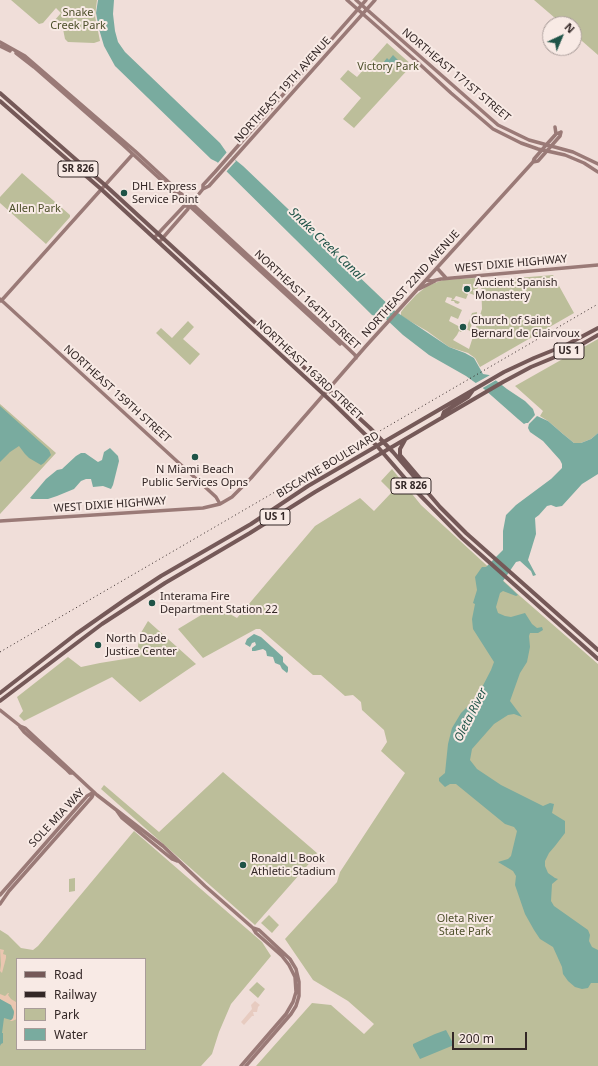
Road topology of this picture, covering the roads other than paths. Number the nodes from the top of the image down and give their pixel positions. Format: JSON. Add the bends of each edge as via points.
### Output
{"nodes":[{"id":1,"x":347,"y":0,"type":"edge"},
{"id":2,"x":356,"y":0,"type":"edge"},
{"id":3,"x":366,"y":0,"type":"edge"},
{"id":4,"x":376,"y":0,"type":"edge"},
{"id":5,"x":362,"y":5,"type":"junction"},
{"id":6,"x":358,"y":9,"type":"junction"},
{"id":7,"x":367,"y":10,"type":"junction"},
{"id":8,"x":363,"y":14,"type":"junction"},
{"id":9,"x":350,"y":18,"type":"junction"},
{"id":10,"x":355,"y":22,"type":"junction"},
{"id":11,"x":0,"y":42,"type":"edge"},
{"id":12,"x":0,"y":46,"type":"edge"},
{"id":13,"x":321,"y":50,"type":"junction"},
{"id":14,"x":326,"y":55,"type":"junction"},
{"id":15,"x":0,"y":93,"type":"edge"},
{"id":16,"x":0,"y":101,"type":"edge"},
{"id":17,"x":555,"y":127,"type":"dead end"},
{"id":18,"x":37,"y":133,"type":"junction"},
{"id":19,"x":556,"y":134,"type":"junction"},
{"id":20,"x":48,"y":135,"type":"junction"},
{"id":21,"x":44,"y":140,"type":"junction"},
{"id":22,"x":56,"y":141,"type":"junction"},
{"id":23,"x":546,"y":144,"type":"junction"},
{"id":24,"x":552,"y":146,"type":"junction"},
{"id":25,"x":542,"y":150,"type":"junction"},
{"id":26,"x":546,"y":151,"type":"junction"},
{"id":27,"x":133,"y":154,"type":"junction"},
{"id":28,"x":62,"y":155,"type":"junction"},
{"id":29,"x":76,"y":160,"type":"junction"},
{"id":30,"x":533,"y":162,"type":"junction"},
{"id":31,"x":598,"y":164,"type":"edge"},
{"id":32,"x":598,"y":172,"type":"edge"},
{"id":33,"x":105,"y":185,"type":"junction"},
{"id":34,"x":101,"y":189,"type":"junction"},
{"id":35,"x":203,"y":189,"type":"junction"},
{"id":36,"x":190,"y":204,"type":"junction"},
{"id":37,"x":158,"y":234,"type":"junction"},
{"id":38,"x":154,"y":238,"type":"junction"},
{"id":39,"x":163,"y":238,"type":"junction"},
{"id":40,"x":159,"y":242,"type":"junction"},
{"id":41,"x":173,"y":256,"type":"junction"},
{"id":42,"x":184,"y":258,"type":"junction"},
{"id":43,"x":598,"y":265,"type":"edge"},
{"id":44,"x":437,"y":268,"type":"junction"},
{"id":45,"x":446,"y":278,"type":"junction"},
{"id":46,"x":442,"y":279,"type":"junction"},
{"id":47,"x":426,"y":280,"type":"junction"},
{"id":48,"x":206,"y":286,"type":"junction"},
{"id":49,"x":216,"y":288,"type":"junction"},
{"id":50,"x":412,"y":295,"type":"junction"},
{"id":51,"x":0,"y":301,"type":"edge"},
{"id":52,"x":598,"y":328,"type":"edge"},
{"id":53,"x":598,"y":336,"type":"edge"},
{"id":54,"x":261,"y":337,"type":"junction"},
{"id":55,"x":272,"y":339,"type":"junction"},
{"id":56,"x":269,"y":344,"type":"junction"},
{"id":57,"x":279,"y":346,"type":"junction"},
{"id":58,"x":356,"y":358,"type":"junction"},
{"id":59,"x":477,"y":387,"type":"junction"},
{"id":60,"x":328,"y":390,"type":"junction"},
{"id":61,"x":324,"y":395,"type":"junction"},
{"id":62,"x":442,"y":418,"type":"junction"},
{"id":63,"x":406,"y":439,"type":"junction"},
{"id":64,"x":383,"y":442,"type":"junction"},
{"id":65,"x":376,"y":446,"type":"junction"},
{"id":66,"x":389,"y":448,"type":"junction"},
{"id":67,"x":383,"y":452,"type":"junction"},
{"id":68,"x":308,"y":486,"type":"junction"},
{"id":69,"x":433,"y":499,"type":"junction"},
{"id":70,"x":301,"y":500,"type":"junction"},
{"id":71,"x":220,"y":504,"type":"junction"},
{"id":72,"x":0,"y":521,"type":"edge"},
{"id":73,"x":466,"y":533,"type":"junction"},
{"id":74,"x":462,"y":538,"type":"junction"},
{"id":75,"x":175,"y":568,"type":"junction"},
{"id":76,"x":179,"y":575,"type":"junction"},
{"id":77,"x":75,"y":635,"type":"junction"},
{"id":78,"x":69,"y":650,"type":"junction"},
{"id":79,"x":598,"y":650,"type":"edge"},
{"id":80,"x":598,"y":659,"type":"edge"},
{"id":81,"x":0,"y":693,"type":"edge"},
{"id":82,"x":0,"y":701,"type":"edge"},
{"id":83,"x":0,"y":710,"type":"edge"},
{"id":84,"x":94,"y":792,"type":"junction"},
{"id":85,"x":0,"y":895,"type":"edge"},
{"id":86,"x":0,"y":904,"type":"edge"},
{"id":87,"x":253,"y":928,"type":"junction"},
{"id":88,"x":266,"y":942,"type":"junction"},
{"id":89,"x":274,"y":944,"type":"junction"},
{"id":90,"x":241,"y":1066,"type":"edge"},
{"id":91,"x":246,"y":1066,"type":"edge"}],
"edges":[{"from":1,"to":6,"type":"street","name":"NORTHEAST 171ST STREET"},
{"from":2,"to":5,"type":"street","name":"NORTHEAST 171ST STREET"},
{"from":3,"to":5,"type":"street","name":"NORTHEAST 19TH AVENUE"},
{"from":4,"to":7,"type":"street","name":"NORTHEAST 19TH AVENUE"},
{"from":5,"to":6,"type":"street","name":"NORTHEAST 19TH AVENUE"},
{"from":5,"to":7,"type":"street","name":"NORTHEAST 171ST STREET"},
{"from":6,"to":8,"type":"street","name":"NORTHEAST 171ST STREET"},
{"from":6,"to":9,"type":"street","name":"NORTHEAST 19TH AVENUE"},
{"from":7,"to":8,"type":"street","name":"NORTHEAST 19TH AVENUE"},
{"from":7,"to":23,"type":"street","name":"NORTHEAST 171ST STREET","via":[[498,126],[529,140]]},
{"from":8,"to":10,"type":"street","name":"NORTHEAST 19TH AVENUE"},
{"from":8,"to":25,"type":"street","name":"NORTHEAST 171ST STREET","via":[[488,125],[515,141]]},
{"from":9,"to":10,"type":"street"},
{"from":9,"to":13,"type":"street","name":"NORTHEAST 19TH AVENUE"},
{"from":10,"to":14,"type":"street","name":"NORTHEAST 19TH AVENUE"},
{"from":11,"to":36,"type":"street","name":"NORTHEAST 164TH STREET","via":[[21,53],[36,65],[135,151]]},
{"from":12,"to":27,"type":"street","name":"NORTHEAST 164TH STREET","via":[[25,59]]},
{"from":13,"to":14,"type":"street"},
{"from":13,"to":35,"type":"street","name":"NORTHEAST 19TH AVENUE","via":[[230,154]]},
{"from":14,"to":35,"type":"street","name":"NORTHEAST 19TH AVENUE","via":[[224,170]]},
{"from":15,"to":20,"type":"main road","name":"NORTHEAST 163RD STREET","number":"SR 826"},
{"from":16,"to":18,"type":"main road","name":"NORTHEAST 163RD STREET","number":"SR 826"},
{"from":17,"to":19,"type":"street"},
{"from":18,"to":20,"type":"main road"},
{"from":18,"to":21,"type":"main road","name":"NORTHEAST 163RD STREET","number":"SR 826"},
{"from":19,"to":23,"type":"street","name":"NORTHEAST 22ND AVENUE"},
{"from":19,"to":24,"type":"street","name":"NORTHEAST 22ND AVENUE","via":[[561,132]]},
{"from":20,"to":22,"type":"main road","name":"NORTHEAST 163RD STREET","number":"SR 826"},
{"from":21,"to":22,"type":"main road"},
{"from":21,"to":28,"type":"main road","name":"NORTHEAST 163RD STREET","number":"SR 826"},
{"from":22,"to":29,"type":"main road","name":"NORTHEAST 163RD STREET","number":"SR 826"},
{"from":23,"to":24,"type":"street","name":"NORTHEAST 171ST STREET"},
{"from":23,"to":25,"type":"street","name":"NORTHEAST 22ND AVENUE"},
{"from":24,"to":26,"type":"street","name":"NORTHEAST 22ND AVENUE"},
{"from":24,"to":31,"type":"street","name":"NORTHEAST 171ST STREET","via":[[573,152]]},
{"from":25,"to":26,"type":"street","name":"NORTHEAST 171ST STREET"},
{"from":25,"to":30,"type":"street","name":"NORTHEAST 22ND AVENUE"},
{"from":26,"to":30,"type":"street","name":"NORTHEAST 22ND AVENUE","via":[[538,161]]},
{"from":26,"to":32,"type":"street","name":"NORTHEAST 171ST STREET","via":[[559,153]]},
{"from":27,"to":33,"type":"street"},
{"from":27,"to":36,"type":"street","name":"NORTHEAST 164TH STREET"},
{"from":28,"to":29,"type":"main road"},
{"from":28,"to":34,"type":"main road","name":"NORTHEAST 163RD STREET","number":"SR 826"},
{"from":29,"to":33,"type":"main road","name":"NORTHEAST 163RD STREET","number":"SR 826"},
{"from":30,"to":44,"type":"street","name":"NORTHEAST 22ND AVENUE"},
{"from":33,"to":34,"type":"street"},
{"from":33,"to":37,"type":"main road","name":"NORTHEAST 163RD STREET","number":"SR 826"},
{"from":34,"to":38,"type":"main road","name":"NORTHEAST 163RD STREET","number":"SR 826"},
{"from":34,"to":51,"type":"street"},
{"from":35,"to":36,"type":"street","name":"NORTHEAST 19TH AVENUE"},
{"from":36,"to":37,"type":"street","name":"NORTHEAST 19TH AVENUE","via":[[184,206]]},
{"from":36,"to":39,"type":"street","name":"NORTHEAST 19TH AVENUE"},
{"from":36,"to":58,"type":"street","name":"NORTHEAST 164TH STREET"},
{"from":37,"to":38,"type":"street","name":"NORTHEAST 19TH AVENUE"},
{"from":37,"to":39,"type":"main road","name":"NORTHEAST 163RD STREET","number":"SR 826"},
{"from":38,"to":40,"type":"main road","name":"NORTHEAST 163RD STREET","number":"SR 826"},
{"from":39,"to":40,"type":"street","name":"NORTHEAST 19TH AVENUE"},
{"from":39,"to":42,"type":"main road","name":"NORTHEAST 163RD STREET","number":"SR 826"},
{"from":40,"to":41,"type":"main road","name":"NORTHEAST 163RD STREET","number":"SR 826"},
{"from":41,"to":42,"type":"main road"},
{"from":41,"to":48,"type":"main road","name":"NORTHEAST 163RD STREET","number":"SR 826"},
{"from":42,"to":49,"type":"main road","name":"NORTHEAST 163RD STREET","number":"SR 826"},
{"from":43,"to":45,"type":"street","name":"WEST DIXIE HIGHWAY"},
{"from":44,"to":45,"type":"street"},
{"from":44,"to":47,"type":"street","name":"NORTHEAST 22ND AVENUE"},
{"from":45,"to":46,"type":"street","name":"WEST DIXIE HIGHWAY"},
{"from":46,"to":47,"type":"street","name":"WEST DIXIE HIGHWAY"},
{"from":46,"to":50,"type":"street"},
{"from":47,"to":50,"type":"street","name":"NORTHEAST 22ND AVENUE"},
{"from":48,"to":49,"type":"main road"},
{"from":48,"to":54,"type":"main road","name":"NORTHEAST 163RD STREET","number":"SR 826"},
{"from":49,"to":55,"type":"main road","name":"NORTHEAST 163RD STREET","number":"SR 826"},
{"from":50,"to":58,"type":"street","name":"NORTHEAST 22ND AVENUE"},
{"from":51,"to":71,"type":"street","name":"NORTHEAST 159TH STREET","via":[[216,497]]},
{"from":52,"to":59,"type":"main road","name":"BISCAYNE BOULEVARD","number":"US 1","via":[[566,345],[519,364]]},
{"from":53,"to":62,"type":"main road","name":"BISCAYNE BOULEVARD","number":"US 1","via":[[530,367]]},
{"from":54,"to":55,"type":"main road"},
{"from":54,"to":56,"type":"main road","name":"NORTHEAST 163RD STREET","number":"SR 826"},
{"from":55,"to":57,"type":"main road","name":"NORTHEAST 163RD STREET","number":"SR 826"},
{"from":56,"to":57,"type":"main road"},
{"from":56,"to":61,"type":"main road","name":"NORTHEAST 163RD STREET","number":"SR 826"},
{"from":57,"to":60,"type":"main road","name":"NORTHEAST 163RD STREET","number":"SR 826"},
{"from":58,"to":60,"type":"street","name":"NORTHEAST 22ND AVENUE"},
{"from":59,"to":62,"type":"main road","via":[[468,397],[444,412]]},
{"from":59,"to":64,"type":"main road","name":"BISCAYNE BOULEVARD","number":"US 1"},
{"from":60,"to":61,"type":"street","name":"NORTHEAST 22ND AVENUE"},
{"from":60,"to":64,"type":"main road","name":"NORTHEAST 163RD STREET","number":"SR 826"},
{"from":61,"to":65,"type":"main road","name":"NORTHEAST 163RD STREET","number":"SR 826"},
{"from":61,"to":71,"type":"street","name":"NORTHEAST 22ND AVENUE","via":[[239,491]]},
{"from":62,"to":63,"type":"main road","name":"BISCAYNE BOULEVARD","number":"US 1"},
{"from":63,"to":66,"type":"main road","name":"BISCAYNE BOULEVARD","number":"US 1"},
{"from":63,"to":69,"type":"main road","via":[[400,448],[400,454],[432,494]]},
{"from":64,"to":65,"type":"main road","name":"BISCAYNE BOULEVARD","number":"US 1"},
{"from":64,"to":66,"type":"main road","name":"NORTHEAST 163RD STREET","number":"SR 826"},
{"from":65,"to":67,"type":"main road","name":"NORTHEAST 163RD STREET","number":"SR 826"},
{"from":65,"to":68,"type":"main road","name":"BISCAYNE BOULEVARD","number":"US 1"},
{"from":66,"to":67,"type":"main road","name":"BISCAYNE BOULEVARD","number":"US 1"},
{"from":66,"to":69,"type":"main road","name":"NORTHEAST 163RD STREET","number":"SR 826"},
{"from":67,"to":70,"type":"main road","name":"BISCAYNE BOULEVARD","number":"US 1"},
{"from":67,"to":74,"type":"main road","name":"NORTHEAST 163RD STREET","number":"SR 826","via":[[416,491]]},
{"from":68,"to":70,"type":"main road"},
{"from":68,"to":75,"type":"main road","name":"BISCAYNE BOULEVARD","number":"US 1","via":[[251,524]]},
{"from":69,"to":73,"type":"main road","name":"NORTHEAST 163RD STREET","number":"SR 826"},
{"from":70,"to":76,"type":"main road","name":"BISCAYNE BOULEVARD","number":"US 1"},
{"from":71,"to":72,"type":"street","name":"WEST DIXIE HIGHWAY","via":[[203,508]]},
{"from":73,"to":74,"type":"main road"},
{"from":73,"to":79,"type":"main road","name":"NORTHEAST 163RD STREET","number":"SR 826"},
{"from":74,"to":80,"type":"main road","name":"NORTHEAST 163RD STREET","number":"SR 826"},
{"from":75,"to":76,"type":"main road"},
{"from":75,"to":77,"type":"main road","name":"BISCAYNE BOULEVARD","number":"US 1"},
{"from":76,"to":78,"type":"main road","name":"BISCAYNE BOULEVARD","number":"US 1","via":[[120,612]]},
{"from":77,"to":78,"type":"main road","via":[[68,646]]},
{"from":77,"to":81,"type":"main road","name":"BISCAYNE BOULEVARD","number":"US 1"},
{"from":78,"to":82,"type":"main road","name":"BISCAYNE BOULEVARD","number":"US 1"},
{"from":83,"to":84,"type":"street"},
{"from":84,"to":85,"type":"street","name":"SOLE MIA WAY","via":[[87,796]]},
{"from":84,"to":86,"type":"street","name":"SOLE MIA WAY"},
{"from":84,"to":87,"type":"street","via":[[172,859],[177,860]]},
{"from":87,"to":88,"type":"street"},
{"from":87,"to":89,"type":"street","via":[[259,930]]},
{"from":88,"to":89,"type":"street"},
{"from":88,"to":90,"type":"street","via":[[291,968],[295,976],[295,998],[291,1008]]},
{"from":89,"to":91,"type":"street","via":[[290,959],[297,973],[300,989],[298,1000],[294,1009]]}]}
